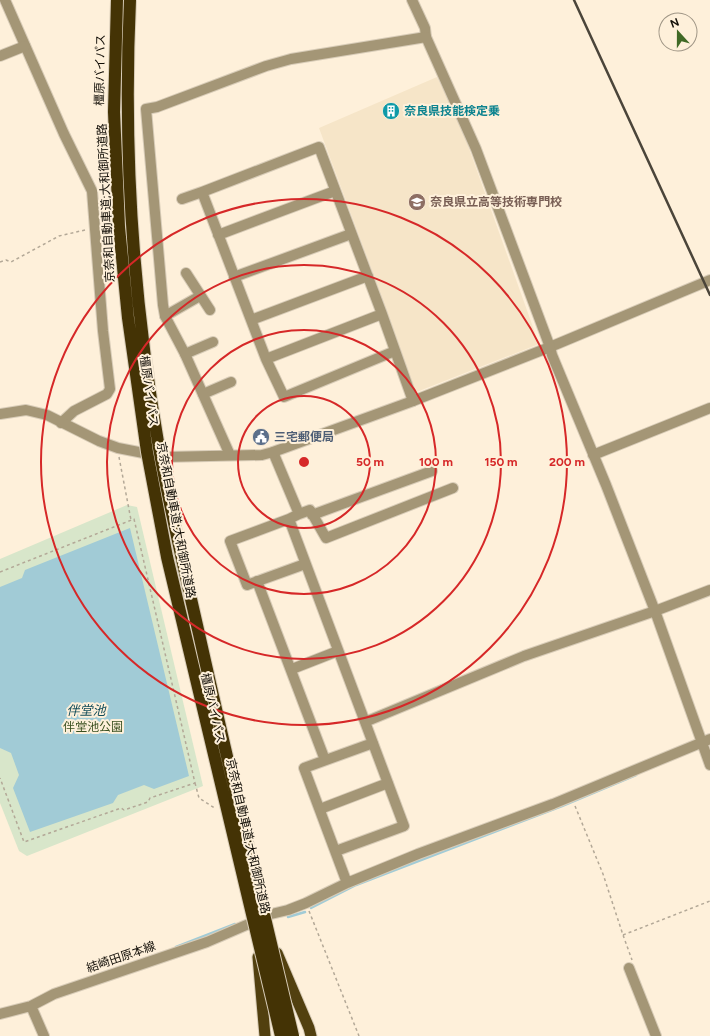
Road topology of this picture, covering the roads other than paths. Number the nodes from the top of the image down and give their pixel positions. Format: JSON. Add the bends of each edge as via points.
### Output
{"nodes":[{"id":1,"x":5,"y":0,"type":"edge"},
{"id":2,"x":114,"y":0,"type":"edge"},
{"id":3,"x":117,"y":0,"type":"edge"},
{"id":4,"x":131,"y":0,"type":"edge"},
{"id":5,"x":412,"y":0,"type":"edge"},
{"id":6,"x":426,"y":37,"type":"junction"},
{"id":7,"x":25,"y":46,"type":"junction"},
{"id":8,"x":0,"y":56,"type":"edge"},
{"id":9,"x":335,"y":191,"type":"junction"},
{"id":10,"x":202,"y":192,"type":"junction"},
{"id":11,"x":182,"y":199,"type":"dead end"},
{"id":12,"x":351,"y":234,"type":"junction"},
{"id":13,"x":218,"y":236,"type":"junction"},
{"id":14,"x":186,"y":274,"type":"dead end"},
{"id":15,"x":368,"y":276,"type":"junction"},
{"id":16,"x":234,"y":277,"type":"junction"},
{"id":17,"x":710,"y":280,"type":"edge"},
{"id":18,"x":200,"y":296,"type":"junction"},
{"id":19,"x":210,"y":310,"type":"dead end"},
{"id":20,"x":382,"y":314,"type":"junction"},
{"id":21,"x":165,"y":316,"type":"junction"},
{"id":22,"x":251,"y":320,"type":"junction"},
{"id":23,"x":213,"y":342,"type":"dead end"},
{"id":24,"x":550,"y":347,"type":"junction"},
{"id":25,"x":395,"y":351,"type":"junction"},
{"id":26,"x":185,"y":354,"type":"junction"},
{"id":27,"x":266,"y":359,"type":"junction"},
{"id":28,"x":231,"y":382,"type":"dead end"},
{"id":29,"x":203,"y":394,"type":"junction"},
{"id":30,"x":413,"y":401,"type":"junction"},
{"id":31,"x":710,"y":408,"type":"edge"},
{"id":32,"x":0,"y":414,"type":"edge"},
{"id":33,"x":61,"y":423,"type":"junction"},
{"id":34,"x":274,"y":452,"type":"junction"},
{"id":35,"x":144,"y":453,"type":"junction"},
{"id":36,"x":230,"y":455,"type":"junction"},
{"id":37,"x":593,"y":455,"type":"junction"},
{"id":38,"x":164,"y":457,"type":"junction"},
{"id":39,"x":432,"y":471,"type":"dead end"},
{"id":40,"x":453,"y":488,"type":"dead end"},
{"id":41,"x":299,"y":514,"type":"junction"},
{"id":42,"x":312,"y":515,"type":"junction"},
{"id":43,"x":289,"y":519,"type":"junction"},
{"id":44,"x":306,"y":564,"type":"junction"},
{"id":45,"x":257,"y":581,"type":"junction"},
{"id":46,"x":710,"y":590,"type":"edge"},
{"id":47,"x":655,"y":611,"type":"junction"},
{"id":48,"x":338,"y":651,"type":"junction"},
{"id":49,"x":292,"y":669,"type":"junction"},
{"id":50,"x":365,"y":722,"type":"junction"},
{"id":51,"x":706,"y":741,"type":"edge"},
{"id":52,"x":373,"y":743,"type":"junction"},
{"id":53,"x":325,"y":760,"type":"junction"},
{"id":54,"x":710,"y":765,"type":"edge"},
{"id":55,"x":388,"y":783,"type":"junction"},
{"id":56,"x":320,"y":809,"type":"junction"},
{"id":57,"x":336,"y":852,"type":"junction"},
{"id":58,"x":347,"y":883,"type":"junction"},
{"id":59,"x":267,"y":915,"type":"junction"},
{"id":60,"x":251,"y":923,"type":"junction"},
{"id":61,"x":277,"y":953,"type":"junction"},
{"id":62,"x":258,"y":954,"type":"junction"},
{"id":63,"x":632,"y":966,"type":"road end"},
{"id":64,"x":32,"y":1008,"type":"junction"},
{"id":65,"x":0,"y":1014,"type":"edge"},
{"id":66,"x":44,"y":1036,"type":"edge"},
{"id":67,"x":264,"y":1036,"type":"edge"},
{"id":68,"x":278,"y":1036,"type":"edge"},
{"id":69,"x":281,"y":1036,"type":"edge"},
{"id":70,"x":293,"y":1036,"type":"edge"},
{"id":71,"x":297,"y":1036,"type":"edge"},
{"id":72,"x":311,"y":1036,"type":"edge"},
{"id":73,"x":656,"y":1036,"type":"edge"}],
"edges":[{"from":1,"to":7,"type":"street"},
{"from":2,"to":35,"type":"highway","name":"橿原バイパス","via":[[112,112],[116,228],[125,318]]},
{"from":3,"to":69,"type":"highway","name":"京奈和自動車道;大和御所道路","bridge":true,"via":[[114,112],[119,227],[128,318],[147,452],[167,557]]},
{"from":4,"to":38,"type":"highway","name":"橿原バイパス","via":[[131,113],[136,230],[144,316]]},
{"from":4,"to":70,"type":"highway","name":"京奈和自動車道;大和御所道路","bridge":true,"via":[[127,112],[132,230],[140,317],[159,450],[224,745]]},
{"from":5,"to":6,"type":"street","via":[[425,28]]},
{"from":6,"to":21,"type":"street","via":[[290,58],[146,109]]},
{"from":6,"to":24,"type":"street","via":[[476,149]]},
{"from":7,"to":8,"type":"street"},
{"from":7,"to":33,"type":"street","via":[[92,191],[110,389],[107,394],[74,411]]},
{"from":9,"to":10,"type":"street","via":[[319,147]]},
{"from":9,"to":12,"type":"street"},
{"from":9,"to":13,"type":"street"},
{"from":10,"to":11,"type":"street"},
{"from":10,"to":13,"type":"street"},
{"from":12,"to":15,"type":"street"},
{"from":12,"to":16,"type":"street"},
{"from":13,"to":16,"type":"street"},
{"from":14,"to":18,"type":"street"},
{"from":15,"to":20,"type":"street"},
{"from":15,"to":22,"type":"street"},
{"from":16,"to":22,"type":"street"},
{"from":17,"to":24,"type":"street"},
{"from":18,"to":19,"type":"street"},
{"from":18,"to":21,"type":"street"},
{"from":20,"to":25,"type":"street"},
{"from":20,"to":27,"type":"street"},
{"from":21,"to":26,"type":"street"},
{"from":22,"to":27,"type":"street"},
{"from":23,"to":26,"type":"street"},
{"from":24,"to":30,"type":"street"},
{"from":24,"to":37,"type":"street"},
{"from":25,"to":27,"type":"street","via":[[284,397]]},
{"from":25,"to":30,"type":"street"},
{"from":26,"to":29,"type":"street"},
{"from":28,"to":29,"type":"street"},
{"from":29,"to":36,"type":"street"},
{"from":30,"to":34,"type":"street"},
{"from":31,"to":37,"type":"street"},
{"from":32,"to":33,"type":"street","via":[[26,410],[47,415]]},
{"from":33,"to":35,"type":"street","via":[[99,442]]},
{"from":34,"to":36,"type":"street"},
{"from":34,"to":41,"type":"street"},
{"from":35,"to":38,"type":"street"},
{"from":35,"to":60,"type":"highway","name":"橿原バイパス","via":[[164,556]]},
{"from":36,"to":38,"type":"street"},
{"from":37,"to":47,"type":"street"},
{"from":38,"to":59,"type":"highway","name":"橿原バイパス","via":[[185,560]]},
{"from":39,"to":42,"type":"street"},
{"from":40,"to":42,"type":"street","via":[[326,538]]},
{"from":41,"to":42,"type":"street","via":[[310,510]]},
{"from":41,"to":43,"type":"street"},
{"from":43,"to":44,"type":"street"},
{"from":43,"to":45,"type":"street","via":[[230,540],[247,585]]},
{"from":44,"to":45,"type":"street"},
{"from":44,"to":48,"type":"street"},
{"from":45,"to":49,"type":"street"},
{"from":46,"to":47,"type":"street"},
{"from":47,"to":50,"type":"street","via":[[524,656]]},
{"from":47,"to":51,"type":"street"},
{"from":48,"to":49,"type":"street"},
{"from":48,"to":50,"type":"street"},
{"from":49,"to":53,"type":"street"},
{"from":50,"to":52,"type":"street"},
{"from":51,"to":54,"type":"street"},
{"from":51,"to":58,"type":"street","via":[[553,804]]},
{"from":52,"to":53,"type":"street"},
{"from":52,"to":55,"type":"street"},
{"from":53,"to":56,"type":"street","via":[[304,768]]},
{"from":55,"to":56,"type":"street"},
{"from":55,"to":57,"type":"street","via":[[404,826]]},
{"from":56,"to":57,"type":"street"},
{"from":57,"to":58,"type":"street"},
{"from":58,"to":59,"type":"street","via":[[306,903]]},
{"from":59,"to":61,"type":"highway","name":"橿原バイパス"},
{"from":60,"to":62,"type":"highway","name":"橿原バイパス"},
{"from":60,"to":64,"type":"street","name":"結崎田原本線","via":[[207,942],[54,994]]},
{"from":61,"to":71,"type":"highway","name":"橿原バイパス"},
{"from":61,"to":72,"type":"highway"},
{"from":62,"to":67,"type":"highway"},
{"from":62,"to":68,"type":"highway","name":"橿原バイパス"},
{"from":63,"to":73,"type":"street"},
{"from":64,"to":65,"type":"street","name":"結崎田原本線"},
{"from":64,"to":66,"type":"street"}]}
